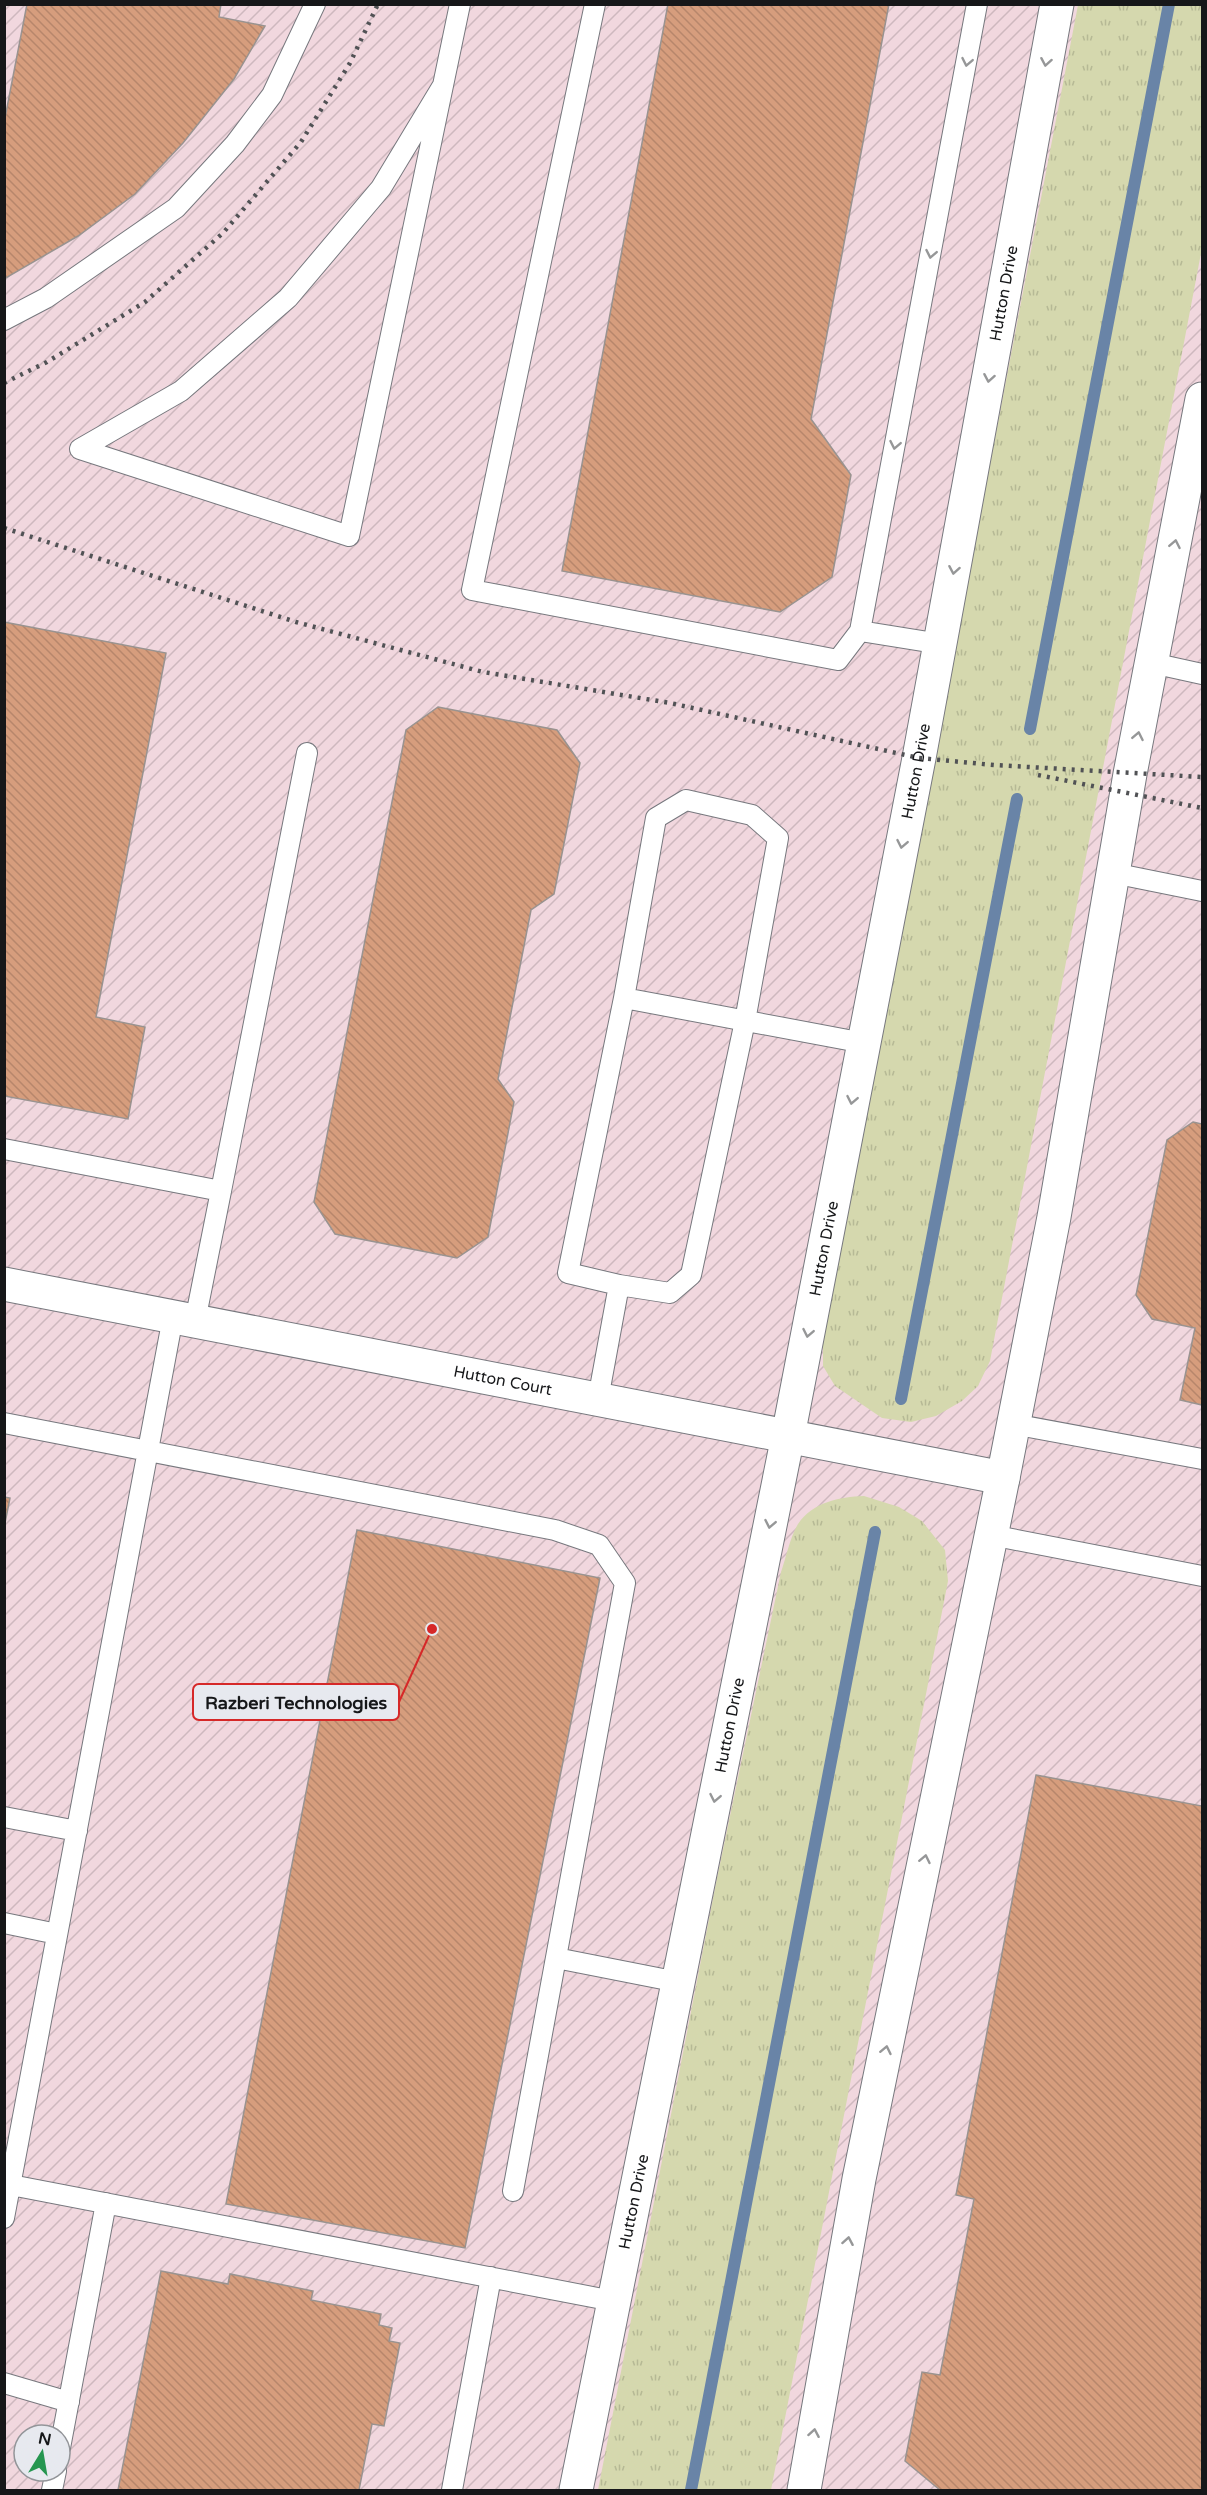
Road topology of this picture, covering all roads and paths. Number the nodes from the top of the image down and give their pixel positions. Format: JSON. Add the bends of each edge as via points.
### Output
{"nodes":[{"id":1,"x":315,"y":4,"type":"edge"},
{"id":2,"x":460,"y":4,"type":"edge"},
{"id":3,"x":595,"y":4,"type":"edge"},
{"id":4,"x":977,"y":4,"type":"edge"},
{"id":5,"x":1057,"y":4,"type":"edge"},
{"id":6,"x":442,"y":87,"type":"junction"},
{"id":7,"x":4,"y":320,"type":"edge"},
{"id":8,"x":1203,"y":399,"type":"edge"},
{"id":9,"x":860,"y":631,"type":"junction"},
{"id":10,"x":940,"y":644,"type":"junction"},
{"id":11,"x":1152,"y":663,"type":"junction"},
{"id":12,"x":1203,"y":674,"type":"edge"},
{"id":13,"x":307,"y":753,"type":"dead end"},
{"id":14,"x":1113,"y":873,"type":"junction"},
{"id":15,"x":1203,"y":891,"type":"edge"},
{"id":16,"x":624,"y":998,"type":"junction"},
{"id":17,"x":745,"y":1021,"type":"junction"},
{"id":18,"x":864,"y":1043,"type":"junction"},
{"id":19,"x":4,"y":1149,"type":"edge"},
{"id":20,"x":220,"y":1191,"type":"junction"},
{"id":21,"x":4,"y":1284,"type":"edge"},
{"id":22,"x":620,"y":1285,"type":"junction"},
{"id":23,"x":184,"y":1319,"type":"junction"},
{"id":24,"x":598,"y":1400,"type":"junction"},
{"id":25,"x":4,"y":1423,"type":"edge"},
{"id":26,"x":1013,"y":1424,"type":"junction"},
{"id":27,"x":788,"y":1436,"type":"junction"},
{"id":28,"x":147,"y":1451,"type":"junction"},
{"id":29,"x":1203,"y":1459,"type":"edge"},
{"id":30,"x":1003,"y":1478,"type":"junction"},
{"id":31,"x":991,"y":1535,"type":"junction"},
{"id":32,"x":1203,"y":1576,"type":"edge"},
{"id":33,"x":4,"y":1817,"type":"edge"},
{"id":34,"x":77,"y":1831,"type":"junction"},
{"id":35,"x":4,"y":1923,"type":"edge"},
{"id":36,"x":57,"y":1934,"type":"junction"},
{"id":37,"x":556,"y":1958,"type":"junction"},
{"id":38,"x":678,"y":1983,"type":"junction"},
{"id":39,"x":11,"y":2185,"type":"junction"},
{"id":40,"x":513,"y":2191,"type":"dead end"},
{"id":41,"x":106,"y":2203,"type":"junction"},
{"id":42,"x":4,"y":2218,"type":"edge"},
{"id":43,"x":491,"y":2277,"type":"junction"},
{"id":44,"x":613,"y":2301,"type":"junction"},
{"id":45,"x":4,"y":2384,"type":"edge"},
{"id":46,"x":69,"y":2402,"type":"junction"},
{"id":47,"x":65,"y":2423,"type":"edge"},
{"id":48,"x":452,"y":2490,"type":"edge"},
{"id":49,"x":576,"y":2490,"type":"edge"},
{"id":50,"x":804,"y":2490,"type":"edge"}],
"edges":[{"from":1,"to":7,"type":"lane","via":[[272,95],[236,144],[176,208],[46,298]]},
{"from":2,"to":6,"type":"lane"},
{"from":3,"to":9,"type":"lane","via":[[472,590],[838,660]]},
{"from":4,"to":9,"type":"lane","one_way":true},
{"from":5,"to":10,"type":"street","name":"Hutton Drive","one_way":true},
{"from":6,"to":6,"type":"lane","via":[[349,536],[80,449],[181,391],[288,298],[381,188]]},
{"from":11,"to":8,"type":"street","one_way":true},
{"from":9,"to":10,"type":"lane"},
{"from":10,"to":18,"type":"street","name":"Hutton Drive","one_way":true},
{"from":11,"to":12,"type":"lane"},
{"from":14,"to":11,"type":"street","one_way":true},
{"from":13,"to":20,"type":"lane"},
{"from":14,"to":15,"type":"lane"},
{"from":14,"to":26,"type":"street","via":[[1056,1206]]},
{"from":16,"to":17,"type":"lane"},
{"from":16,"to":17,"type":"lane","via":[[656,818],[686,800],[752,815],[778,838]]},
{"from":16,"to":22,"type":"lane","via":[[568,1273]]},
{"from":17,"to":18,"type":"lane"},
{"from":17,"to":22,"type":"lane","via":[[691,1275],[670,1293]]},
{"from":18,"to":27,"type":"street","name":"Hutton Drive","one_way":true},
{"from":19,"to":20,"type":"lane"},
{"from":20,"to":23,"type":"lane"},
{"from":21,"to":23,"type":"street","name":"Hutton Court"},
{"from":22,"to":24,"type":"lane"},
{"from":23,"to":24,"type":"street","name":"Hutton Court"},
{"from":23,"to":28,"type":"lane"},
{"from":24,"to":27,"type":"street","name":"Hutton Court"},
{"from":25,"to":28,"type":"lane"},
{"from":26,"to":29,"type":"lane"},
{"from":26,"to":30,"type":"street"},
{"from":27,"to":30,"type":"street","name":"Hutton Court"},
{"from":27,"to":38,"type":"street","name":"Hutton Drive","one_way":true},
{"from":28,"to":34,"type":"lane"},
{"from":28,"to":37,"type":"lane","via":[[555,1530],[598,1545],[625,1583]]},
{"from":30,"to":31,"type":"street"},
{"from":31,"to":32,"type":"lane"},
{"from":50,"to":31,"type":"street","one_way":true,"via":[[862,2167]]},
{"from":33,"to":34,"type":"lane"},
{"from":34,"to":36,"type":"lane"},
{"from":35,"to":36,"type":"lane"},
{"from":36,"to":39,"type":"lane"},
{"from":37,"to":38,"type":"lane"},
{"from":37,"to":40,"type":"lane"},
{"from":38,"to":44,"type":"street","name":"Hutton Drive"},
{"from":39,"to":41,"type":"lane"},
{"from":39,"to":42,"type":"lane"},
{"from":41,"to":43,"type":"lane"},
{"from":41,"to":46,"type":"lane"},
{"from":43,"to":44,"type":"lane"},
{"from":43,"to":48,"type":"lane"},
{"from":44,"to":49,"type":"street","name":"Hutton Drive"},
{"from":45,"to":46,"type":"lane"},
{"from":46,"to":47,"type":"lane"}]}
